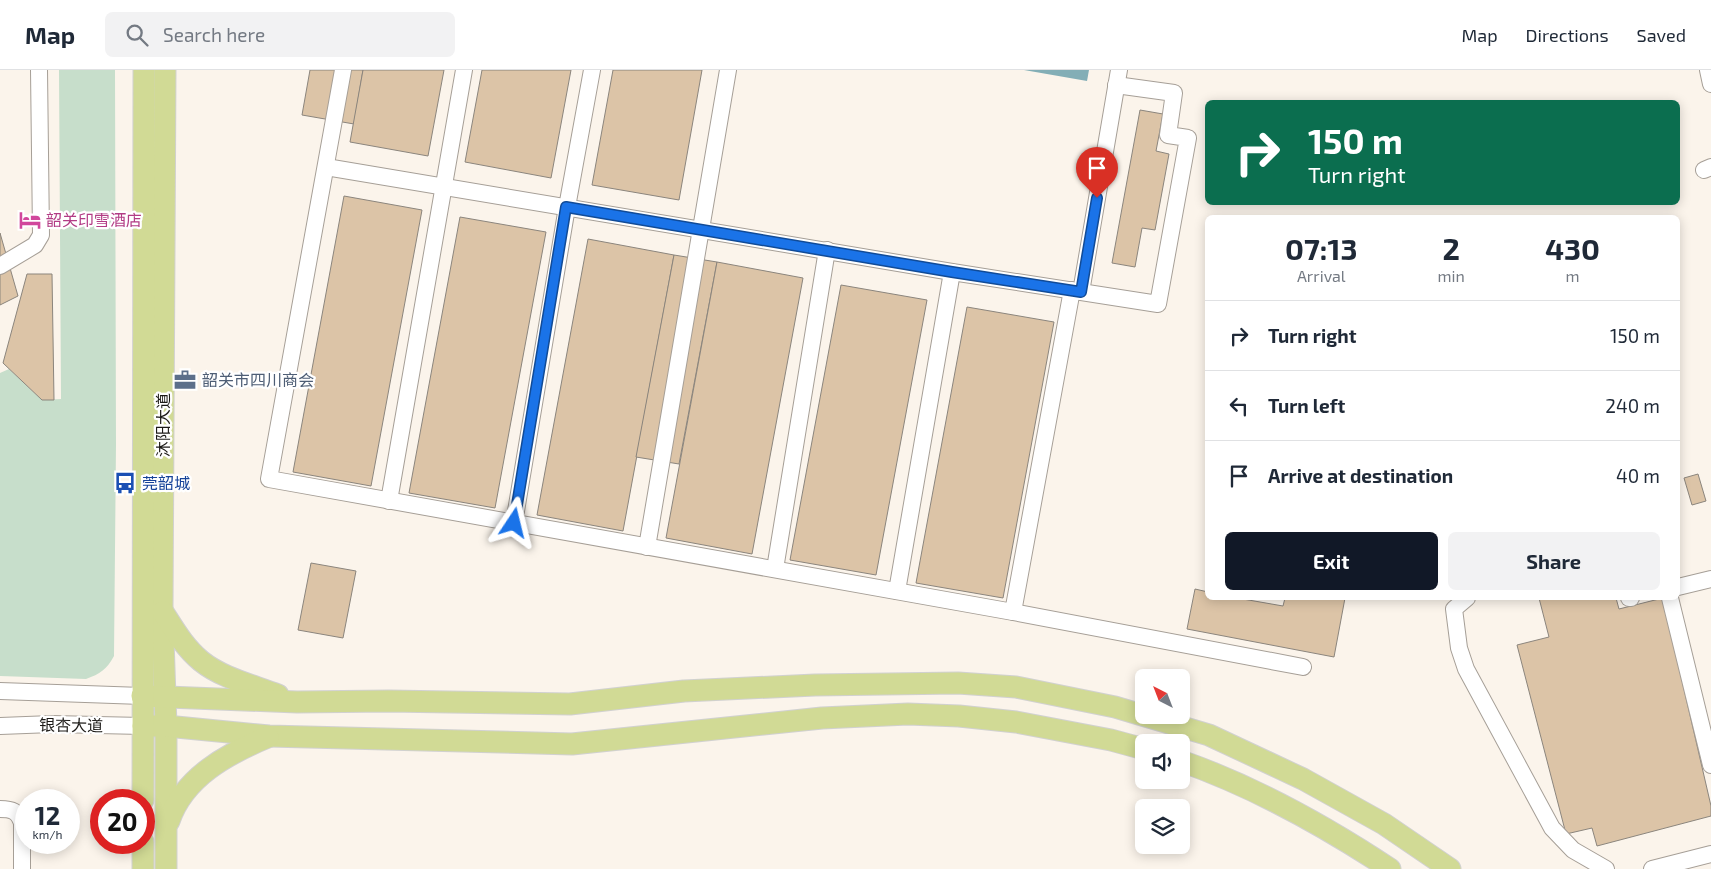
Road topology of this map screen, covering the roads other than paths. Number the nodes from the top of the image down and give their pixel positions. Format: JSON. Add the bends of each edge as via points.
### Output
{"nodes":[{"id":1,"x":39,"y":70,"type":"edge"},
{"id":2,"x":144,"y":70,"type":"edge"},
{"id":3,"x":165,"y":70,"type":"edge"},
{"id":4,"x":343,"y":70,"type":"edge"},
{"id":5,"x":464,"y":70,"type":"edge"},
{"id":6,"x":592,"y":70,"type":"edge"},
{"id":7,"x":728,"y":70,"type":"edge"},
{"id":8,"x":1708,"y":70,"type":"edge"},
{"id":9,"x":1118,"y":77,"type":"edge"},
{"id":10,"x":1711,"y":84,"type":"edge"},
{"id":11,"x":326,"y":167,"type":"junction"},
{"id":12,"x":445,"y":186,"type":"junction"},
{"id":13,"x":566,"y":207,"type":"junction"},
{"id":14,"x":701,"y":229,"type":"junction"},
{"id":15,"x":826,"y":250,"type":"junction"},
{"id":16,"x":0,"y":266,"type":"edge"},
{"id":17,"x":952,"y":272,"type":"junction"},
{"id":18,"x":1076,"y":291,"type":"junction"},
{"id":19,"x":389,"y":501,"type":"junction"},
{"id":20,"x":514,"y":523,"type":"junction"},
{"id":21,"x":647,"y":547,"type":"junction"},
{"id":22,"x":774,"y":569,"type":"junction"},
{"id":23,"x":1711,"y":579,"type":"edge"},
{"id":24,"x":1680,"y":587,"type":"edge"},
{"id":25,"x":897,"y":591,"type":"junction"},
{"id":26,"x":1465,"y":600,"type":"edge"},
{"id":27,"x":1670,"y":600,"type":"edge"},
{"id":28,"x":162,"y":611,"type":"junction"},
{"id":29,"x":1013,"y":612,"type":"junction"},
{"id":30,"x":1303,"y":667,"type":"dead end"},
{"id":31,"x":0,"y":691,"type":"edge"},
{"id":32,"x":142,"y":696,"type":"junction"},
{"id":33,"x":166,"y":696,"type":"junction"},
{"id":34,"x":297,"y":702,"type":"junction"},
{"id":35,"x":0,"y":726,"type":"edge"},
{"id":36,"x":143,"y":726,"type":"junction"},
{"id":37,"x":166,"y":726,"type":"junction"},
{"id":38,"x":269,"y":736,"type":"junction"},
{"id":39,"x":1135,"y":747,"type":"edge"},
{"id":40,"x":1190,"y":764,"type":"edge"},
{"id":41,"x":1711,"y":764,"type":"edge"},
{"id":42,"x":143,"y":789,"type":"edge"},
{"id":43,"x":0,"y":809,"type":"edge"},
{"id":44,"x":166,"y":831,"type":"junction"},
{"id":45,"x":143,"y":854,"type":"edge"},
{"id":46,"x":1711,"y":854,"type":"edge"},
{"id":47,"x":22,"y":869,"type":"edge"},
{"id":48,"x":143,"y":869,"type":"edge"},
{"id":49,"x":166,"y":869,"type":"edge"},
{"id":50,"x":1390,"y":869,"type":"edge"},
{"id":51,"x":1450,"y":869,"type":"edge"},
{"id":52,"x":1606,"y":869,"type":"edge"},
{"id":53,"x":1652,"y":869,"type":"edge"}],
"edges":[{"from":1,"to":16,"type":"street","via":[[41,235],[35,245]]},
{"from":2,"to":32,"type":"main road","name":"沐阳大道"},
{"from":3,"to":28,"type":"main road","name":"沐阳大道"},
{"from":4,"to":11,"type":"street"},
{"from":5,"to":12,"type":"street"},
{"from":6,"to":13,"type":"street"},
{"from":7,"to":14,"type":"street"},
{"from":8,"to":10,"type":"street"},
{"from":9,"to":18,"type":"street"},
{"from":9,"to":18,"type":"street","via":[[1174,93],[1168,135],[1188,138],[1158,304]]},
{"from":11,"to":12,"type":"street"},
{"from":11,"to":19,"type":"street","via":[[268,480]]},
{"from":12,"to":13,"type":"street"},
{"from":12,"to":19,"type":"street"},
{"from":13,"to":14,"type":"street"},
{"from":13,"to":20,"type":"street"},
{"from":14,"to":15,"type":"street"},
{"from":14,"to":21,"type":"street"},
{"from":15,"to":17,"type":"street"},
{"from":15,"to":22,"type":"street"},
{"from":17,"to":18,"type":"street"},
{"from":17,"to":25,"type":"street"},
{"from":18,"to":29,"type":"street"},
{"from":19,"to":20,"type":"street"},
{"from":20,"to":21,"type":"street"},
{"from":21,"to":22,"type":"street"},
{"from":22,"to":25,"type":"street"},
{"from":23,"to":24,"type":"street"},
{"from":25,"to":29,"type":"street"},
{"from":26,"to":52,"type":"street","via":[[1454,609],[1459,648],[1466,670],[1552,828],[1574,850]]},
{"from":27,"to":41,"type":"street"},
{"from":28,"to":33,"type":"main road","name":"沐阳大道"},
{"from":28,"to":34,"type":"main road","via":[[189,649],[214,670]]},
{"from":29,"to":30,"type":"street"},
{"from":31,"to":32,"type":"street","name":"银杏大道"},
{"from":32,"to":33,"type":"main road"},
{"from":32,"to":36,"type":"main road","name":"沐阳大道"},
{"from":33,"to":34,"type":"main road"},
{"from":33,"to":37,"type":"main road","name":"沐阳大道"},
{"from":34,"to":51,"type":"main road","via":[[389,700],[570,704],[684,691],[815,684],[958,683],[1016,687],[1115,707],[1209,735],[1303,779],[1384,824]]},
{"from":35,"to":36,"type":"street","name":"银杏大道"},
{"from":36,"to":37,"type":"main road"},
{"from":36,"to":42,"type":"main road","name":"沐阳大道"},
{"from":37,"to":38,"type":"main road"},
{"from":37,"to":44,"type":"main road","name":"沐阳大道"},
{"from":38,"to":39,"type":"main road","via":[[572,744],[687,730],[908,714],[1016,722]]},
{"from":38,"to":44,"type":"main road","via":[[237,750],[199,777],[175,805]]},
{"from":40,"to":50,"type":"main road","via":[[1288,809]]},
{"from":43,"to":47,"type":"street","via":[[13,810],[20,817]]},
{"from":44,"to":49,"type":"main road","name":"沐阳大道"},
{"from":45,"to":48,"type":"main road"},
{"from":46,"to":53,"type":"street"}]}
